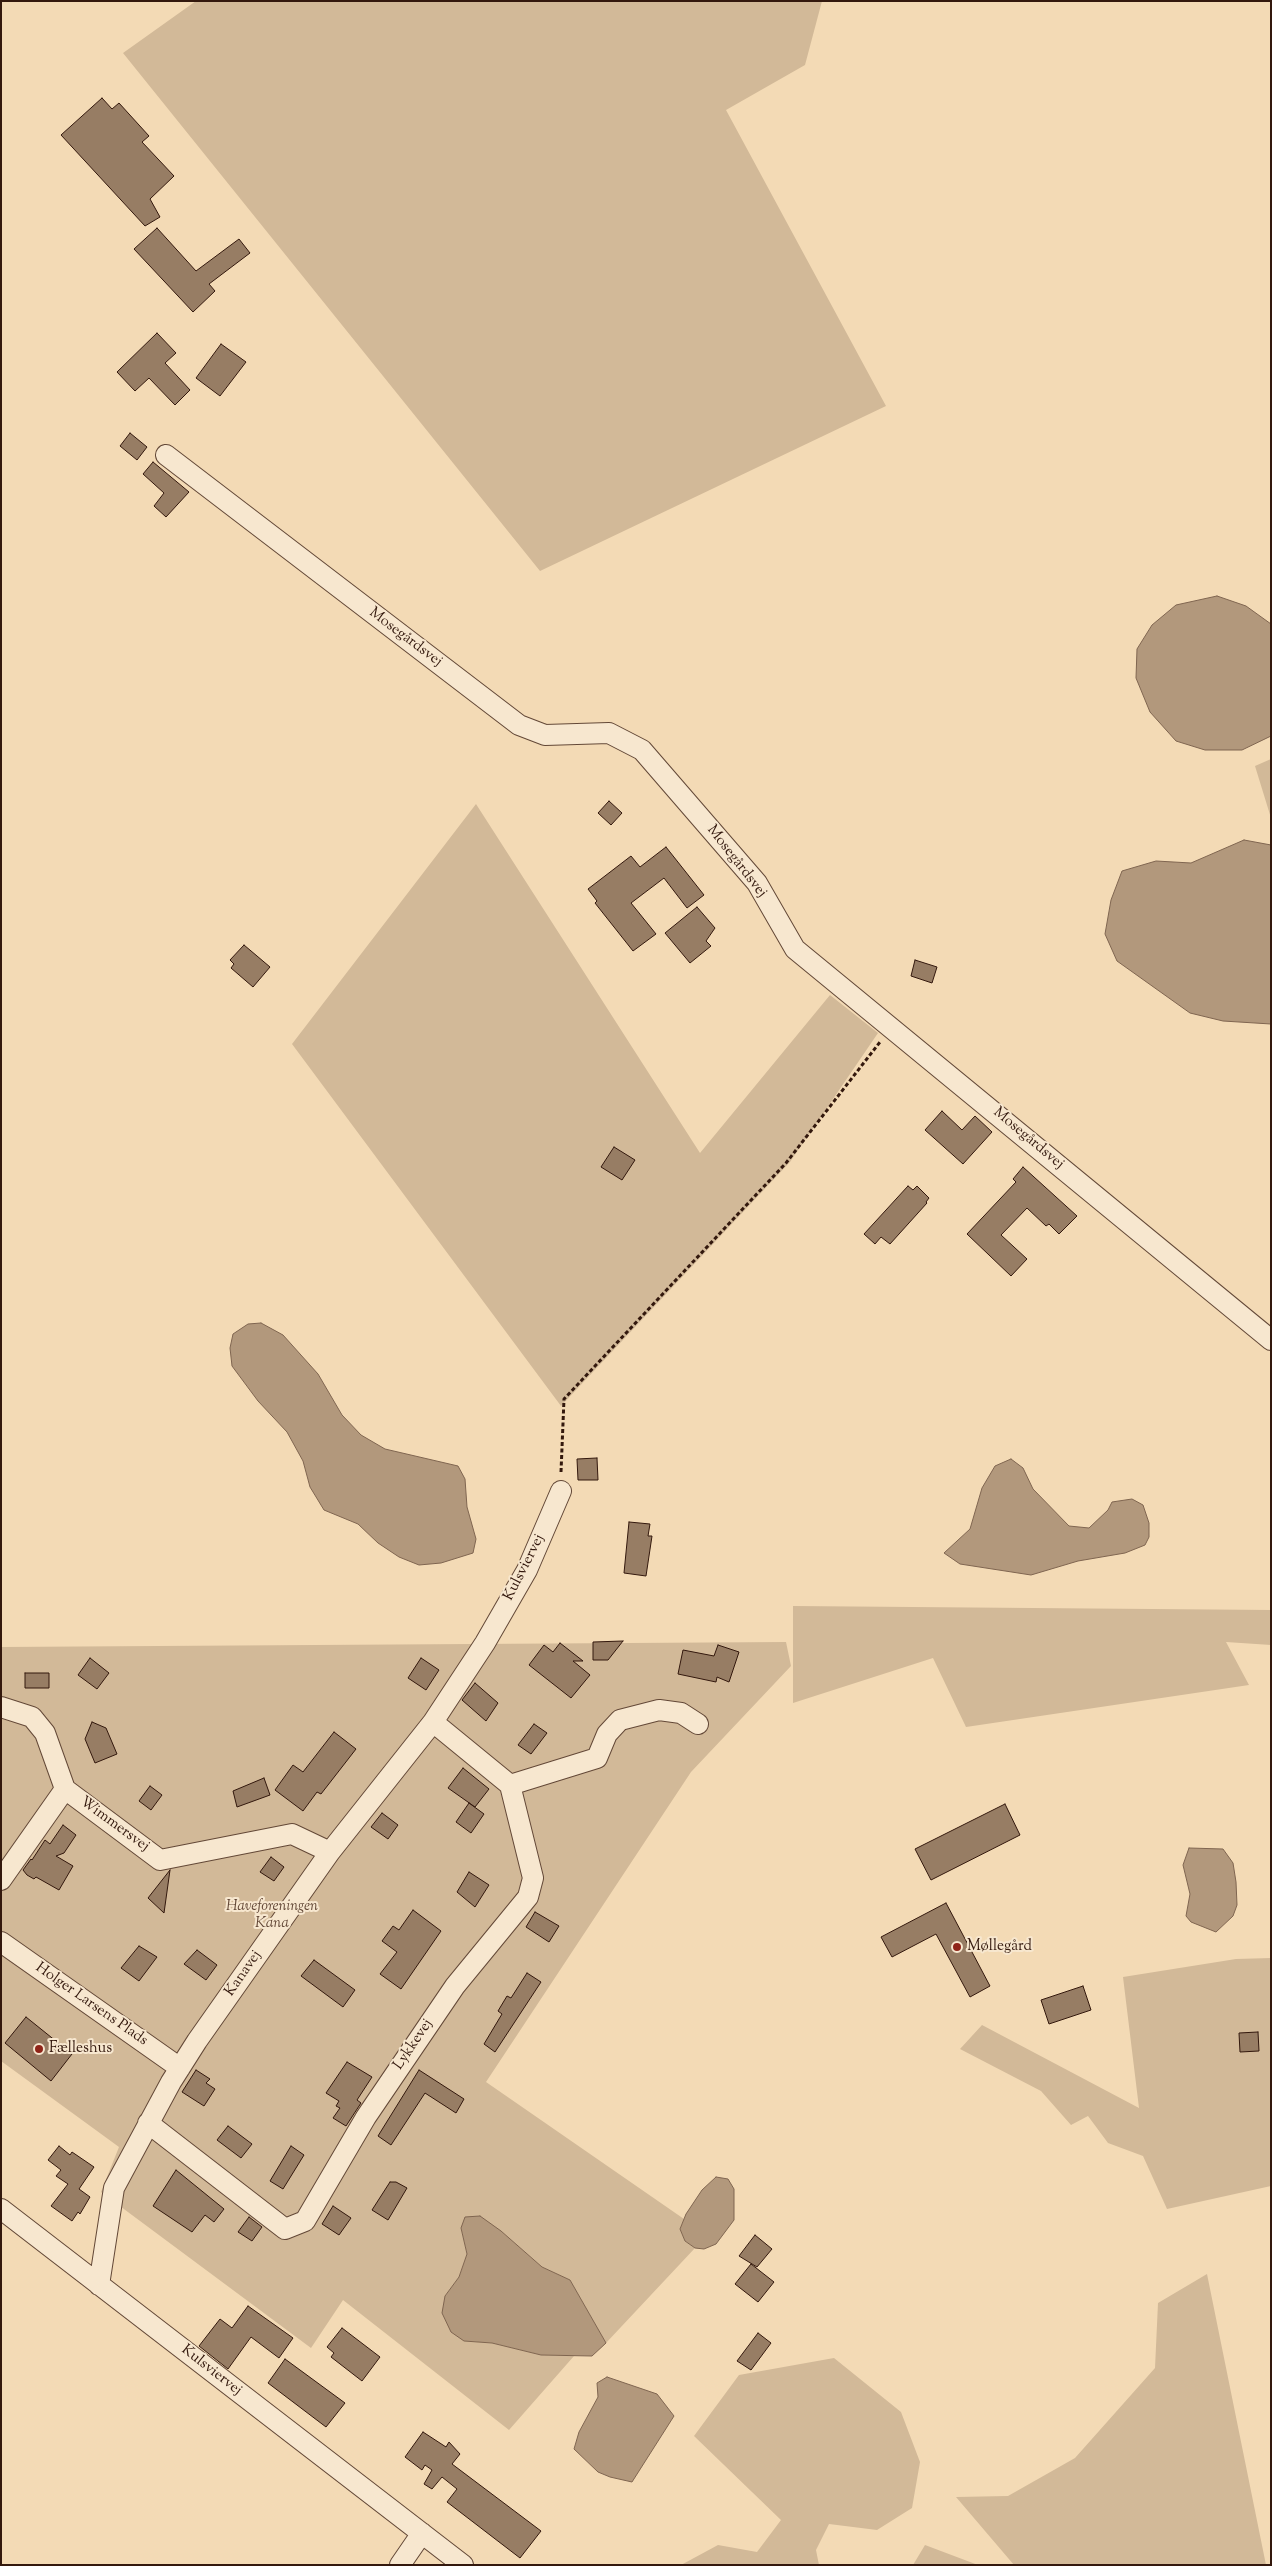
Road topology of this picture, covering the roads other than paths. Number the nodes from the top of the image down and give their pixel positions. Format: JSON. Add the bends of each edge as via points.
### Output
{"nodes":[{"id":1,"x":166,"y":455,"type":"dead end"},
{"id":2,"x":1271,"y":1340,"type":"edge"},
{"id":3,"x":561,"y":1491,"type":"road end"},
{"id":4,"x":485,"y":1643,"type":"joint"},
{"id":5,"x":1,"y":1707,"type":"edge"},
{"id":6,"x":433,"y":1722,"type":"junction"},
{"id":7,"x":698,"y":1724,"type":"dead end"},
{"id":8,"x":510,"y":1785,"type":"junction"},
{"id":9,"x":65,"y":1790,"type":"junction"},
{"id":10,"x":330,"y":1852,"type":"junction"},
{"id":11,"x":1,"y":1880,"type":"edge"},
{"id":12,"x":1,"y":1942,"type":"edge"},
{"id":13,"x":180,"y":2068,"type":"junction"},
{"id":14,"x":148,"y":2123,"type":"junction"},
{"id":15,"x":1,"y":2209,"type":"edge"},
{"id":16,"x":99,"y":2285,"type":"junction"},
{"id":17,"x":422,"y":2533,"type":"junction"},
{"id":18,"x":400,"y":2565,"type":"edge"},
{"id":19,"x":463,"y":2565,"type":"edge"}],
"edges":[{"from":1,"to":2,"type":"street","name":"Mosegårdsvej","via":[[519,725],[545,735],[609,733],[642,750],[757,884],[795,949]]},
{"from":3,"to":4,"type":"street","name":"Kulsviervej","via":[[527,1570]]},
{"from":4,"to":6,"type":"street","name":"Kanavej"},
{"from":5,"to":9,"type":"street","name":"Wimmersvej","via":[[32,1717],[45,1733]]},
{"from":6,"to":8,"type":"street"},
{"from":6,"to":10,"type":"street","name":"Kanavej"},
{"from":7,"to":8,"type":"street","via":[[681,1713],[659,1710],[620,1720],[607,1734],[597,1758]]},
{"from":8,"to":14,"type":"street","name":"Lykkevej","via":[[533,1878],[528,1897],[454,1986],[366,2117],[305,2221],[285,2230]]},
{"from":9,"to":10,"type":"street","name":"Wimmersvej","via":[[160,1860],[292,1834]]},
{"from":9,"to":11,"type":"street"},
{"from":10,"to":13,"type":"street","name":"Kanavej"},
{"from":12,"to":13,"type":"street","name":"Holger Larsens Plads"},
{"from":13,"to":14,"type":"street","name":"Kanavej"},
{"from":14,"to":16,"type":"street","name":"Kanavej","via":[[114,2188]]},
{"from":15,"to":16,"type":"street","name":"Kulsviervej"},
{"from":16,"to":17,"type":"street","name":"Kulsviervej"},
{"from":17,"to":18,"type":"street"},
{"from":17,"to":19,"type":"street","name":"Kulsviervej"}]}
